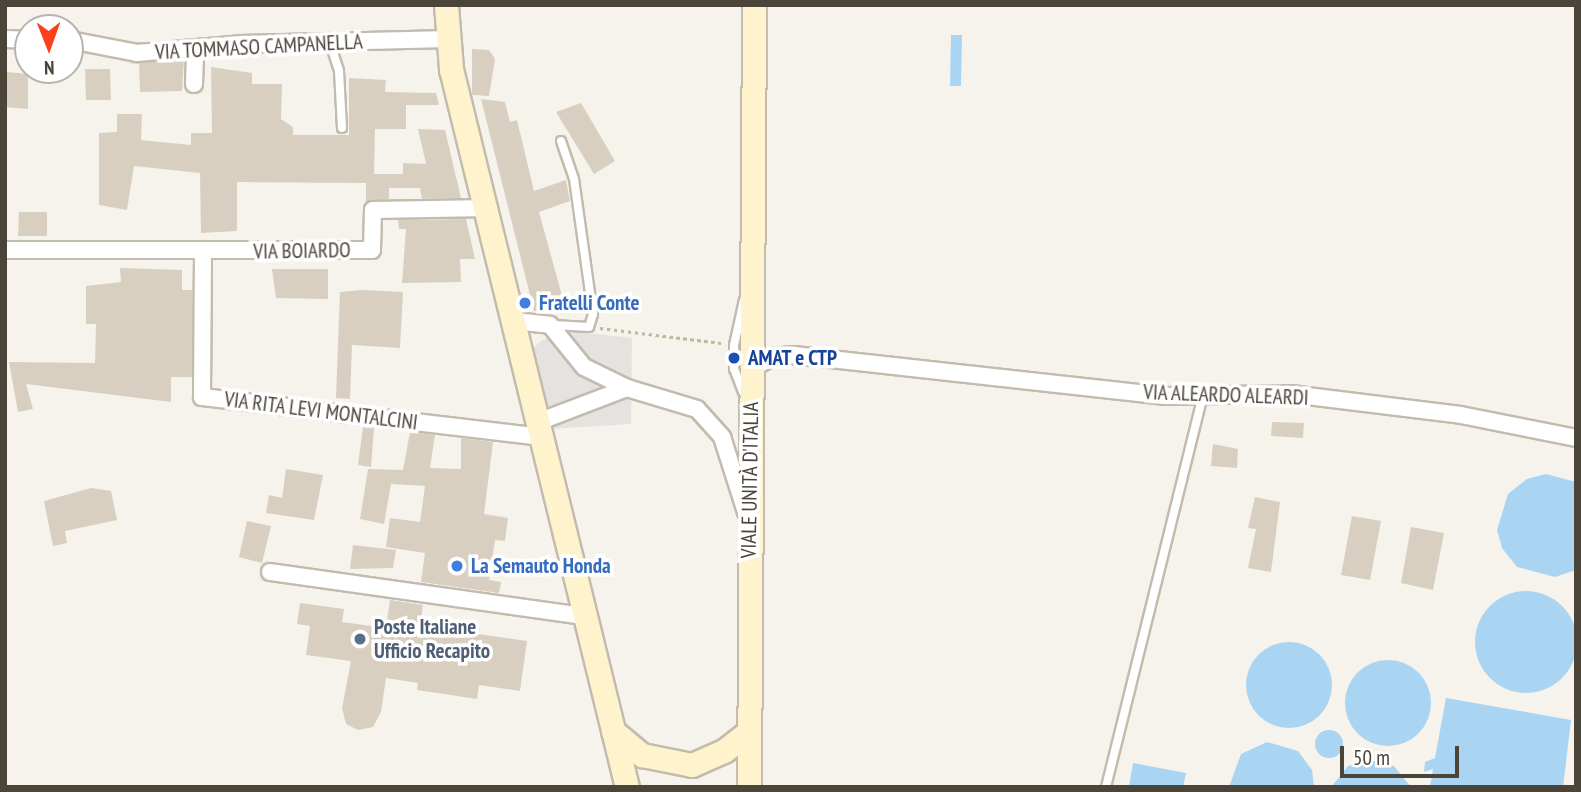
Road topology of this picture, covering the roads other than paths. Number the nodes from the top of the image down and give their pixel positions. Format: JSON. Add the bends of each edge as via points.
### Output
{"nodes":[{"id":1,"x":446,"y":5,"type":"edge"},
{"id":2,"x":754,"y":5,"type":"edge"},
{"id":3,"x":449,"y":39,"type":"junction"},
{"id":4,"x":84,"y":43,"type":"edge"},
{"id":5,"x":330,"y":43,"type":"junction"},
{"id":6,"x":195,"y":51,"type":"junction"},
{"id":7,"x":194,"y":84,"type":"dead end"},
{"id":8,"x":342,"y":128,"type":"dead end"},
{"id":9,"x":561,"y":141,"type":"dead end"},
{"id":10,"x":489,"y":208,"type":"junction"},
{"id":11,"x":5,"y":250,"type":"edge"},
{"id":12,"x":202,"y":253,"type":"junction"},
{"id":13,"x":750,"y":286,"type":"junction"},
{"id":14,"x":514,"y":321,"type":"junction"},
{"id":15,"x":550,"y":325,"type":"junction"},
{"id":16,"x":752,"y":369,"type":"junction"},
{"id":17,"x":627,"y":388,"type":"junction"},
{"id":18,"x":1203,"y":394,"type":"junction"},
{"id":19,"x":751,"y":411,"type":"junction"},
{"id":20,"x":540,"y":430,"type":"junction"},
{"id":21,"x":1576,"y":438,"type":"edge"},
{"id":22,"x":749,"y":525,"type":"junction"},
{"id":23,"x":270,"y":572,"type":"dead end"},
{"id":24,"x":585,"y":616,"type":"junction"},
{"id":25,"x":613,"y":731,"type":"junction"},
{"id":26,"x":748,"y":732,"type":"junction"},
{"id":27,"x":626,"y":787,"type":"edge"},
{"id":28,"x":750,"y":787,"type":"edge"},
{"id":29,"x":1107,"y":787,"type":"edge"}],
"edges":[{"from":1,"to":3,"type":"main road"},
{"from":2,"to":13,"type":"main road","name":"VIALE UNITÀ D'ITALIA"},
{"from":3,"to":5,"type":"street","name":"VIA TOMMASO CAMPANELLA"},
{"from":3,"to":10,"type":"main road","via":[[451,69]]},
{"from":4,"to":6,"type":"street","name":"VIA TOMMASO CAMPANELLA","via":[[137,53]]},
{"from":5,"to":6,"type":"street","name":"VIA TOMMASO CAMPANELLA"},
{"from":5,"to":8,"type":"lane","via":[[339,71]]},
{"from":6,"to":7,"type":"street"},
{"from":9,"to":15,"type":"lane","via":[[585,243],[589,327]]},
{"from":10,"to":12,"type":"street","name":"VIA BOIARDO","via":[[373,210],[372,250]]},
{"from":10,"to":14,"type":"main road"},
{"from":11,"to":12,"type":"street"},
{"from":12,"to":20,"type":"street","name":"VIA RITA LEVI MONTALCINI","via":[[202,397]]},
{"from":13,"to":16,"type":"main road","name":"VIALE UNITÀ D'ITALIA"},
{"from":13,"to":19,"type":"lane","via":[[734,345],[734,369]]},
{"from":14,"to":15,"type":"street"},
{"from":14,"to":20,"type":"main road"},
{"from":15,"to":17,"type":"street","via":[[584,367]]},
{"from":16,"to":18,"type":"street","name":"VIA ALEARDO ALEARDI","via":[[771,357],[794,355],[1166,396]]},
{"from":16,"to":19,"type":"main road","name":"VIALE UNITÀ D'ITALIA"},
{"from":17,"to":20,"type":"street"},
{"from":17,"to":22,"type":"street","via":[[697,410],[722,437]]},
{"from":18,"to":21,"type":"street","name":"VIA ALEARDO ALEARDI","via":[[1291,394],[1461,415]]},
{"from":18,"to":29,"type":"lane"},
{"from":19,"to":22,"type":"main road","name":"VIALE UNITÀ D'ITALIA"},
{"from":20,"to":24,"type":"main road"},
{"from":22,"to":26,"type":"main road","name":"VIALE UNITÀ D'ITALIA"},
{"from":23,"to":24,"type":"street"},
{"from":24,"to":25,"type":"main road"},
{"from":25,"to":26,"type":"main road","via":[[642,755],[692,765],[724,751]]},
{"from":25,"to":27,"type":"main road"},
{"from":26,"to":28,"type":"main road","name":"VIALE UNITÀ D'ITALIA"}]}
